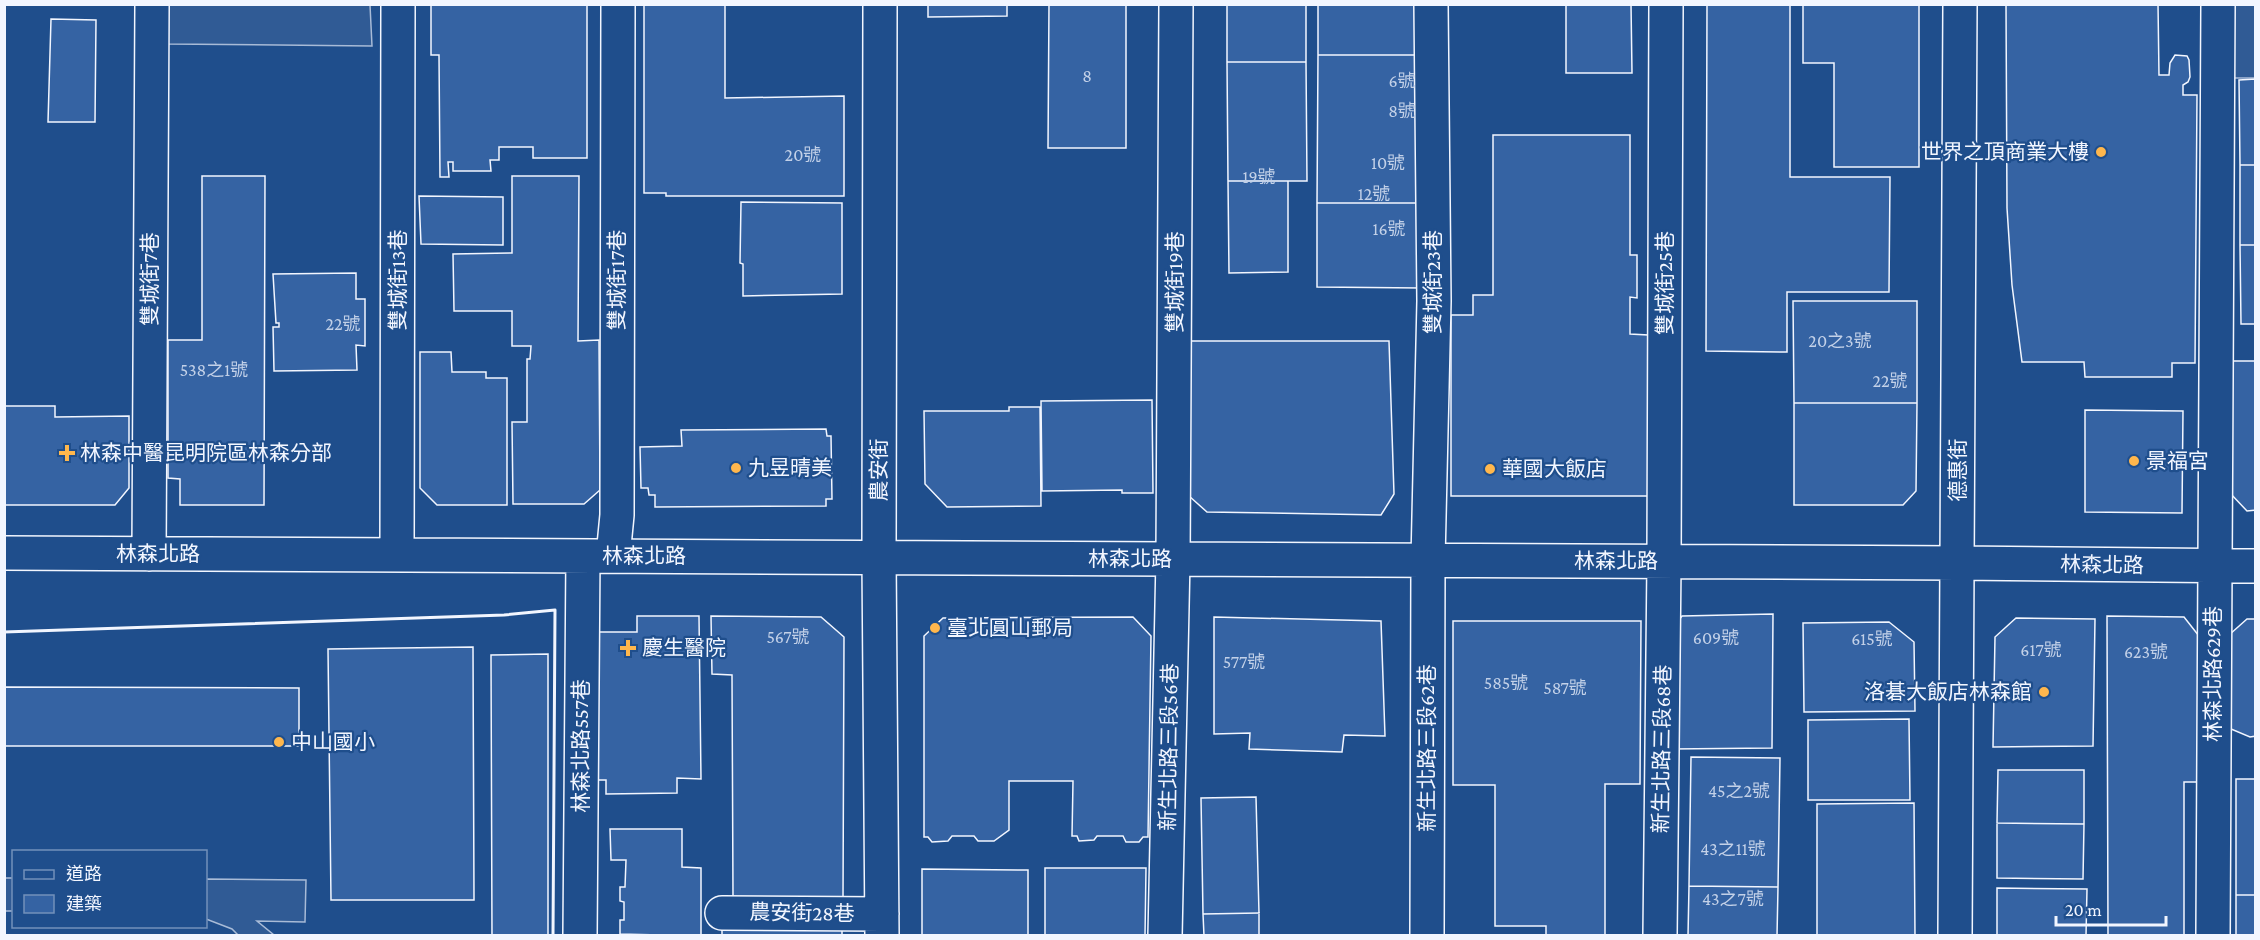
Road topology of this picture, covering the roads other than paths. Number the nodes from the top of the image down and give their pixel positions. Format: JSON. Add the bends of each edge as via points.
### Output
{"nodes":[{"id":1,"x":152,"y":4,"type":"edge"},
{"id":2,"x":398,"y":4,"type":"edge"},
{"id":3,"x":618,"y":4,"type":"edge"},
{"id":4,"x":880,"y":4,"type":"edge"},
{"id":5,"x":1176,"y":4,"type":"edge"},
{"id":6,"x":1431,"y":4,"type":"edge"},
{"id":7,"x":1666,"y":4,"type":"edge"},
{"id":8,"x":1960,"y":4,"type":"edge"},
{"id":9,"x":2218,"y":4,"type":"edge"},
{"id":10,"x":4,"y":553,"type":"edge"},
{"id":11,"x":149,"y":554,"type":"junction"},
{"id":12,"x":397,"y":555,"type":"junction"},
{"id":13,"x":598,"y":556,"type":"junction"},
{"id":14,"x":879,"y":558,"type":"junction"},
{"id":15,"x":1173,"y":559,"type":"junction"},
{"id":16,"x":1428,"y":560,"type":"junction"},
{"id":17,"x":1664,"y":562,"type":"junction"},
{"id":18,"x":1957,"y":563,"type":"junction"},
{"id":19,"x":2213,"y":566,"type":"junction"},
{"id":20,"x":2256,"y":566,"type":"edge"},
{"id":21,"x":722,"y":913,"type":"dead end"},
{"id":22,"x":882,"y":925,"type":"edge"},
{"id":23,"x":580,"y":936,"type":"edge"},
{"id":24,"x":1165,"y":936,"type":"edge"},
{"id":25,"x":1427,"y":936,"type":"edge"},
{"id":26,"x":1660,"y":936,"type":"edge"},
{"id":27,"x":1955,"y":936,"type":"edge"},
{"id":28,"x":2212,"y":936,"type":"edge"}],
"edges":[{"from":1,"to":11,"type":"street","name":"雙城街7巷"},
{"from":2,"to":12,"type":"street","name":"雙城街13巷"},
{"from":3,"to":13,"type":"street","name":"雙城街17巷","via":[[617,503]]},
{"from":4,"to":14,"type":"street","name":"農安街"},
{"from":5,"to":15,"type":"street","name":"雙城街19巷"},
{"from":6,"to":16,"type":"street","name":"雙城街23巷","via":[[1434,302]]},
{"from":7,"to":17,"type":"street","name":"雙城街25巷"},
{"from":8,"to":18,"type":"street","name":"德惠街"},
{"from":9,"to":19,"type":"street","name":"林森北路629巷"},
{"from":10,"to":11,"type":"street","name":"林森北路"},
{"from":11,"to":12,"type":"street","name":"林森北路"},
{"from":12,"to":13,"type":"street","name":"林森北路"},
{"from":13,"to":14,"type":"street","name":"林森北路"},
{"from":13,"to":23,"type":"street","name":"林森北路557巷"},
{"from":14,"to":15,"type":"street","name":"林森北路"},
{"from":14,"to":22,"type":"street","name":"農安街"},
{"from":15,"to":16,"type":"street","name":"林森北路"},
{"from":15,"to":24,"type":"street","name":"新生北路三段56巷"},
{"from":16,"to":17,"type":"street","name":"林森北路"},
{"from":16,"to":25,"type":"street","name":"新生北路三段62巷"},
{"from":17,"to":18,"type":"street","name":"林森北路"},
{"from":17,"to":26,"type":"street","name":"新生北路三段68巷"},
{"from":18,"to":19,"type":"street","name":"林森北路"},
{"from":18,"to":27,"type":"street","name":"德惠街"},
{"from":19,"to":20,"type":"street","name":"林森北路"},
{"from":19,"to":28,"type":"street","name":"林森北路629巷"},
{"from":21,"to":22,"type":"street","name":"農安街28巷"}]}
